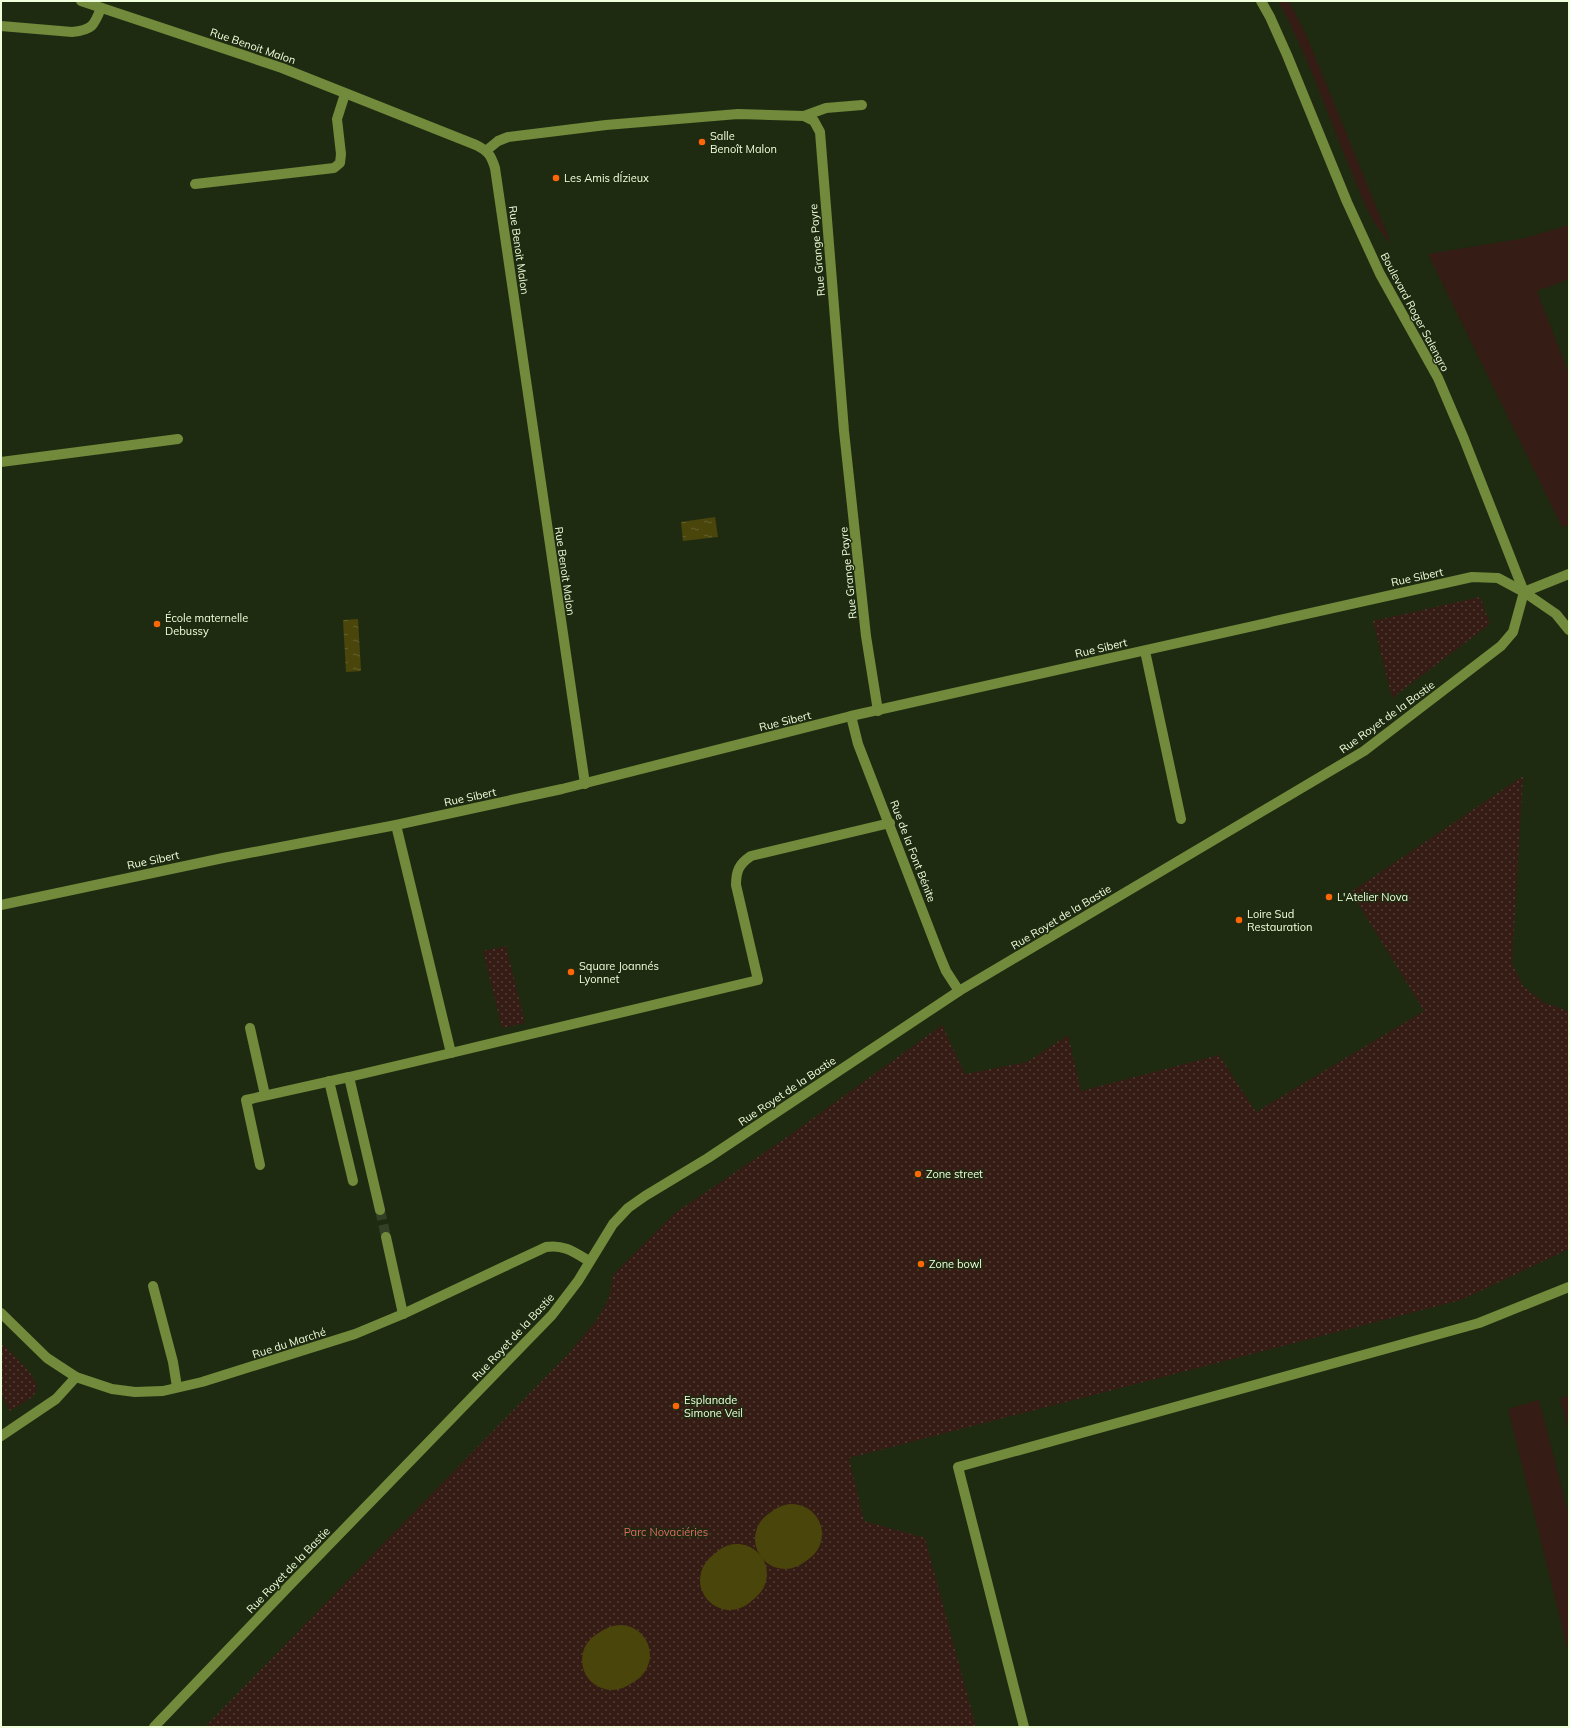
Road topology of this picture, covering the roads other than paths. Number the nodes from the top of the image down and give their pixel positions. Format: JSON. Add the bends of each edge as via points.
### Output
{"nodes":[{"id":1,"x":82,"y":1,"type":"edge"},
{"id":2,"x":1261,"y":1,"type":"edge"},
{"id":3,"x":101,"y":8,"type":"junction"},
{"id":4,"x":1,"y":26,"type":"edge"},
{"id":5,"x":345,"y":94,"type":"junction"},
{"id":6,"x":862,"y":105,"type":"dead end"},
{"id":7,"x":804,"y":116,"type":"junction"},
{"id":8,"x":487,"y":150,"type":"junction"},
{"id":9,"x":195,"y":184,"type":"dead end"},
{"id":10,"x":178,"y":439,"type":"dead end"},
{"id":11,"x":1,"y":462,"type":"edge"},
{"id":12,"x":1569,"y":574,"type":"edge"},
{"id":13,"x":1524,"y":592,"type":"junction"},
{"id":14,"x":1569,"y":630,"type":"edge"},
{"id":15,"x":1145,"y":651,"type":"junction"},
{"id":16,"x":878,"y":711,"type":"junction"},
{"id":17,"x":850,"y":716,"type":"junction"},
{"id":18,"x":585,"y":784,"type":"junction"},
{"id":19,"x":1182,"y":819,"type":"dead end"},
{"id":20,"x":890,"y":823,"type":"junction"},
{"id":21,"x":396,"y":825,"type":"junction"},
{"id":22,"x":1,"y":904,"type":"edge"},
{"id":23,"x":959,"y":991,"type":"junction"},
{"id":24,"x":250,"y":1028,"type":"dead end"},
{"id":25,"x":451,"y":1053,"type":"junction"},
{"id":26,"x":349,"y":1077,"type":"junction"},
{"id":27,"x":329,"y":1081,"type":"junction"},
{"id":28,"x":264,"y":1095,"type":"junction"},
{"id":29,"x":260,"y":1165,"type":"dead end"},
{"id":30,"x":353,"y":1182,"type":"dead end"},
{"id":31,"x":380,"y":1210,"type":"tunnel mouth"},
{"id":32,"x":386,"y":1237,"type":"tunnel mouth"},
{"id":33,"x":589,"y":1261,"type":"junction"},
{"id":34,"x":153,"y":1286,"type":"dead end"},
{"id":35,"x":1569,"y":1287,"type":"edge"},
{"id":36,"x":1,"y":1312,"type":"edge"},
{"id":37,"x":403,"y":1314,"type":"junction"},
{"id":38,"x":76,"y":1377,"type":"junction"},
{"id":39,"x":177,"y":1387,"type":"junction"},
{"id":40,"x":1,"y":1436,"type":"edge"},
{"id":41,"x":154,"y":1727,"type":"edge"},
{"id":42,"x":1024,"y":1727,"type":"edge"}],
"edges":[{"from":1,"to":3,"type":"street","name":"Rue Benoit Malon"},
{"from":2,"to":13,"type":"street","name":"Boulevard Roger Salengro","via":[[1380,274],[1438,378],[1470,452]]},
{"from":3,"to":4,"type":"street","via":[[95,24],[82,31]]},
{"from":3,"to":5,"type":"street","name":"Rue Benoit Malon","via":[[282,68]]},
{"from":5,"to":8,"type":"street","name":"Rue Benoit Malon"},
{"from":5,"to":9,"type":"street","via":[[337,119],[340,163],[334,168]]},
{"from":6,"to":7,"type":"street","via":[[826,108]]},
{"from":7,"to":8,"type":"street","via":[[738,114],[606,125],[508,137]]},
{"from":7,"to":16,"type":"street","name":"Rue Grange Payre","via":[[814,121],[820,132],[845,438],[866,636]]},
{"from":8,"to":18,"type":"street","name":"Rue Benoit Malon","via":[[494,168]]},
{"from":10,"to":11,"type":"street"},
{"from":12,"to":13,"type":"street"},
{"from":13,"to":14,"type":"street","name":"Rue Sibert","via":[[1556,614]]},
{"from":13,"to":15,"type":"street","name":"Rue Sibert","via":[[1498,578],[1472,577]]},
{"from":13,"to":23,"type":"street","name":"Rue Royet de la Bastie","via":[[1513,632],[1501,646],[1364,751]]},
{"from":15,"to":16,"type":"street","name":"Rue Sibert"},
{"from":15,"to":19,"type":"street"},
{"from":16,"to":17,"type":"street","name":"Rue Sibert"},
{"from":17,"to":18,"type":"street","name":"Rue Sibert"},
{"from":17,"to":20,"type":"street","name":"Rue de la Font Bénite","via":[[858,744]]},
{"from":18,"to":21,"type":"street","name":"Rue Sibert"},
{"from":20,"to":23,"type":"street","name":"Rue de la Font Bénite","via":[[946,971]]},
{"from":20,"to":25,"type":"street","via":[[751,856],[742,862],[736,873],[736,885],[758,980]]},
{"from":21,"to":22,"type":"street","name":"Rue Sibert"},
{"from":21,"to":25,"type":"street"},
{"from":23,"to":33,"type":"street","name":"Rue Royet de la Bastie","via":[[708,1158],[628,1208],[613,1224]]},
{"from":24,"to":28,"type":"street"},
{"from":25,"to":26,"type":"street"},
{"from":26,"to":27,"type":"street"},
{"from":26,"to":31,"type":"street"},
{"from":27,"to":28,"type":"street"},
{"from":27,"to":30,"type":"street"},
{"from":28,"to":29,"type":"street","via":[[246,1100]]},
{"from":32,"to":37,"type":"street"},
{"from":33,"to":37,"type":"street","name":"Rue du Marché","via":[[563,1246],[546,1247]]},
{"from":33,"to":41,"type":"street","name":"Rue Royet de la Bastie","via":[[578,1281],[552,1315]]},
{"from":34,"to":39,"type":"street"},
{"from":35,"to":42,"type":"street","via":[[1478,1323],[958,1467]]},
{"from":36,"to":38,"type":"street","name":"Rue du Marché","via":[[47,1358]]},
{"from":37,"to":39,"type":"street","name":"Rue du Marché","via":[[355,1334],[294,1354]]},
{"from":38,"to":39,"type":"street","name":"Rue du Marché","via":[[112,1389],[135,1392],[163,1391]]},
{"from":38,"to":40,"type":"street","via":[[56,1399]]}]}
